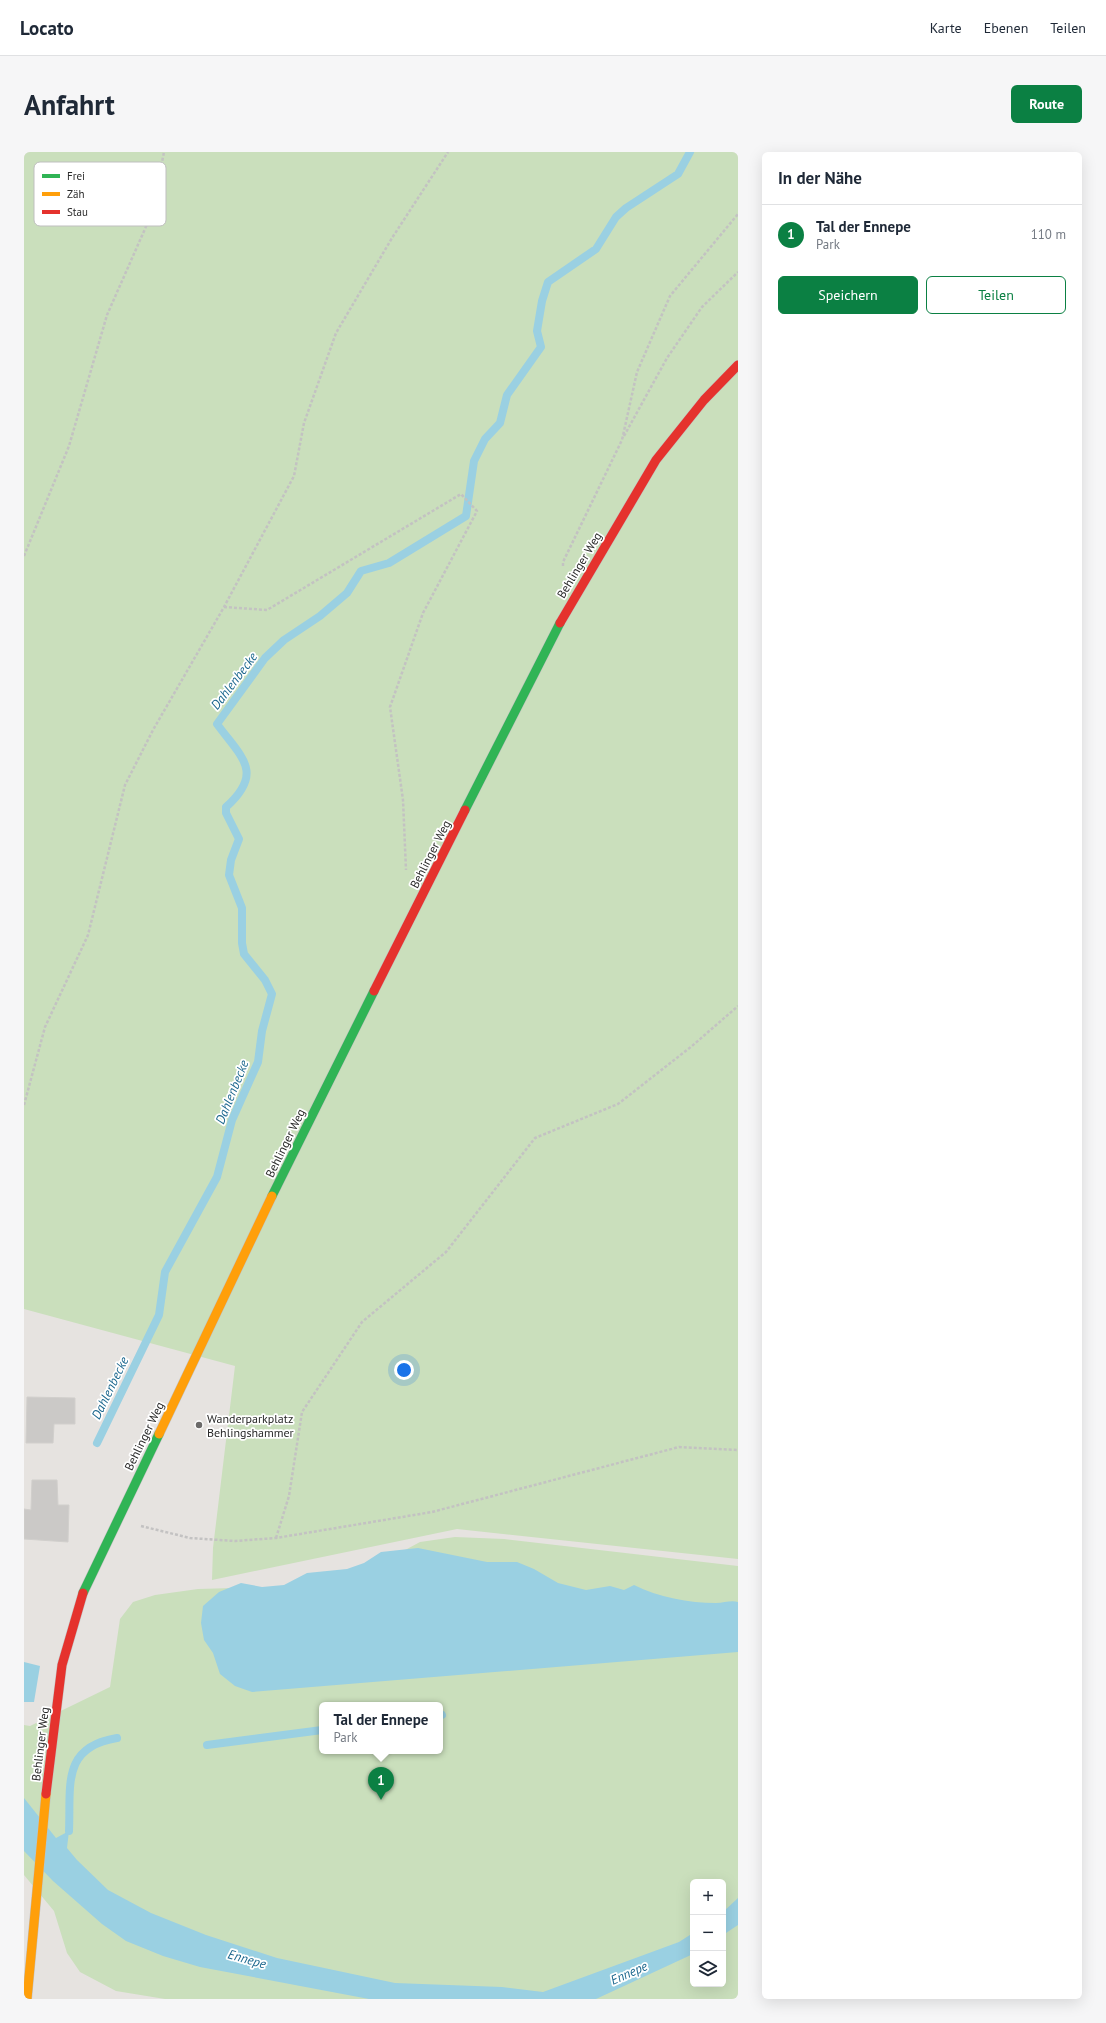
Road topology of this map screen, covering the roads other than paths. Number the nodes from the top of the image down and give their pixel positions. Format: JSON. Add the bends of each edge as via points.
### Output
{"nodes":[{"id":1,"x":738,"y":365,"type":"edge"},
{"id":2,"x":27,"y":1999,"type":"edge"}],
"edges":[{"from":1,"to":2,"type":"street","name":"Behlinger Weg","via":[[704,400],[656,460],[567,609],[302,1135],[84,1591],[62,1665],[44,1810]]}]}
